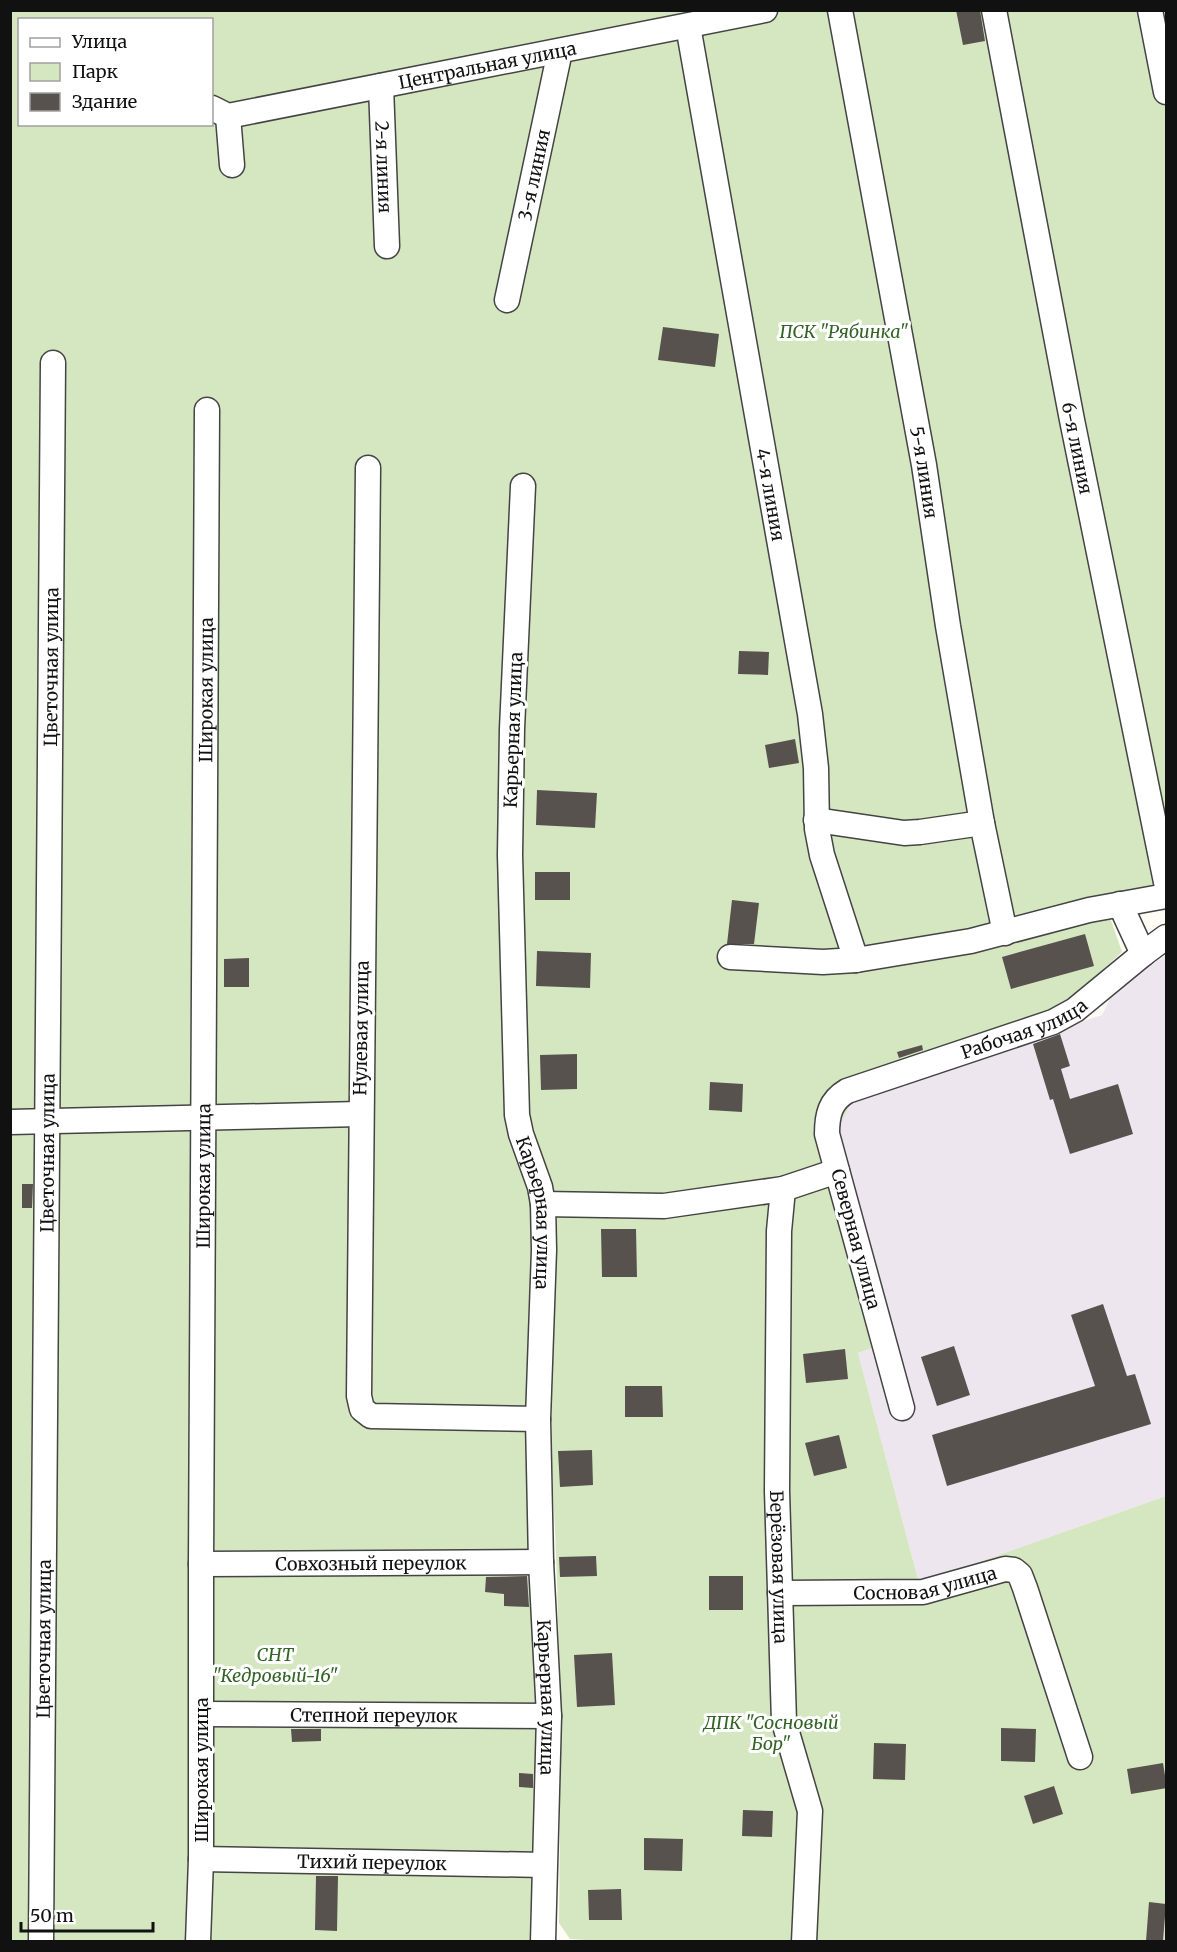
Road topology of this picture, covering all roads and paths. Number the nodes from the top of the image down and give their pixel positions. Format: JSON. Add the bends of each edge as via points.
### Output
{"nodes":[{"id":1,"x":765,"y":10,"type":"edge"},
{"id":2,"x":840,"y":10,"type":"edge"},
{"id":3,"x":994,"y":10,"type":"edge"},
{"id":4,"x":1150,"y":10,"type":"edge"},
{"id":5,"x":688,"y":26,"type":"junction"},
{"id":6,"x":560,"y":51,"type":"junction"},
{"id":7,"x":381,"y":86,"type":"junction"},
{"id":8,"x":1167,"y":92,"type":"edge"},
{"id":9,"x":220,"y":112,"type":"edge"},
{"id":10,"x":232,"y":165,"type":"dead end"},
{"id":11,"x":387,"y":246,"type":"dead end"},
{"id":12,"x":507,"y":300,"type":"dead end"},
{"id":13,"x":53,"y":363,"type":"dead end"},
{"id":14,"x":207,"y":410,"type":"dead end"},
{"id":15,"x":368,"y":468,"type":"dead end"},
{"id":16,"x":523,"y":486,"type":"dead end"},
{"id":17,"x":816,"y":820,"type":"junction"},
{"id":18,"x":982,"y":823,"type":"junction"},
{"id":19,"x":1167,"y":882,"type":"edge"},
{"id":20,"x":1167,"y":896,"type":"edge"},
{"id":21,"x":1120,"y":904,"type":"junction"},
{"id":22,"x":1005,"y":933,"type":"junction"},
{"id":23,"x":1167,"y":937,"type":"edge"},
{"id":24,"x":1143,"y":954,"type":"junction"},
{"id":25,"x":730,"y":957,"type":"dead end"},
{"id":26,"x":856,"y":960,"type":"junction"},
{"id":27,"x":862,"y":1087,"type":"joint"},
{"id":28,"x":360,"y":1114,"type":"junction"},
{"id":29,"x":203,"y":1116,"type":"junction"},
{"id":30,"x":10,"y":1122,"type":"edge"},
{"id":31,"x":47,"y":1122,"type":"junction"},
{"id":32,"x":837,"y":1171,"type":"junction"},
{"id":33,"x":783,"y":1189,"type":"junction"},
{"id":34,"x":543,"y":1204,"type":"junction"},
{"id":35,"x":902,"y":1408,"type":"dead end"},
{"id":36,"x":538,"y":1419,"type":"junction"},
{"id":37,"x":541,"y":1562,"type":"junction"},
{"id":38,"x":201,"y":1564,"type":"junction"},
{"id":39,"x":780,"y":1593,"type":"junction"},
{"id":40,"x":202,"y":1714,"type":"junction"},
{"id":41,"x":549,"y":1716,"type":"junction"},
{"id":42,"x":1080,"y":1757,"type":"dead end"},
{"id":43,"x":201,"y":1859,"type":"junction"},
{"id":44,"x":544,"y":1865,"type":"junction"},
{"id":45,"x":41,"y":1941,"type":"edge"},
{"id":46,"x":198,"y":1941,"type":"edge"},
{"id":47,"x":543,"y":1941,"type":"edge"},
{"id":48,"x":804,"y":1941,"type":"edge"}],
"edges":[{"from":1,"to":5,"type":"street","name":"Центральная улица"},
{"from":2,"to":18,"type":"street","name":"5-я линия","via":[[924,465]]},
{"from":3,"to":19,"type":"street","name":"6-я линия","via":[[1074,432]]},
{"from":4,"to":8,"type":"street"},
{"from":5,"to":6,"type":"street","name":"Центральная улица"},
{"from":5,"to":17,"type":"street","name":"4-я линия","via":[[810,714]]},
{"from":6,"to":7,"type":"street","name":"Центральная улица"},
{"from":6,"to":12,"type":"street","name":"3-я линия"},
{"from":7,"to":9,"type":"street","name":"Центральная улица"},
{"from":7,"to":11,"type":"street","name":"2-я линия"},
{"from":9,"to":10,"type":"street"},
{"from":13,"to":31,"type":"street","name":"Цветочная улица"},
{"from":14,"to":29,"type":"street","name":"Широкая улица"},
{"from":15,"to":28,"type":"street","name":"Нулевая улица"},
{"from":16,"to":34,"type":"street","name":"Карьерная улица","via":[[510,855],[516,1096],[521,1134]]},
{"from":17,"to":18,"type":"street","via":[[904,833]]},
{"from":17,"to":26,"type":"street","name":"4-я линия","via":[[822,855]]},
{"from":18,"to":22,"type":"street","name":"5-я линия"},
{"from":20,"to":21,"type":"street"},
{"from":21,"to":22,"type":"street"},
{"from":21,"to":24,"type":"street"},
{"from":22,"to":26,"type":"street"},
{"from":23,"to":24,"type":"street","name":"Рабочая улица"},
{"from":24,"to":27,"type":"street","name":"Рабочая улица","via":[[1075,1010],[1053,1022]]},
{"from":25,"to":26,"type":"street"},
{"from":27,"to":32,"type":"street","name":"Северная улица","via":[[837,1097],[830,1108],[827,1134]]},
{"from":28,"to":29,"type":"street"},
{"from":28,"to":36,"type":"street","name":"Нулевая улица","via":[[362,1409],[371,1416]]},
{"from":29,"to":31,"type":"street"},
{"from":29,"to":38,"type":"street","name":"Широкая улица"},
{"from":30,"to":31,"type":"street"},
{"from":31,"to":45,"type":"street","name":"Цветочная улица"},
{"from":32,"to":33,"type":"street"},
{"from":32,"to":35,"type":"street","name":"Северная улица"},
{"from":33,"to":34,"type":"street","via":[[664,1206]]},
{"from":33,"to":39,"type":"street","name":"Берёзовая улица","via":[[779,1231],[777,1491]]},
{"from":34,"to":36,"type":"street","name":"Карьерная улица"},
{"from":36,"to":37,"type":"street","name":"Карьерная улица"},
{"from":37,"to":38,"type":"street","name":"Совхозный переулок"},
{"from":37,"to":41,"type":"street","name":"Карьерная улица"},
{"from":38,"to":40,"type":"street","name":"Широкая улица"},
{"from":39,"to":42,"type":"street","name":"Сосновая улица","via":[[923,1593],[1005,1569],[1014,1570],[1025,1588]]},
{"from":39,"to":48,"type":"street","name":"Берёзовая улица","via":[[784,1722],[810,1811]]},
{"from":40,"to":41,"type":"street","name":"Степной переулок"},
{"from":40,"to":43,"type":"street","name":"Широкая улица"},
{"from":41,"to":44,"type":"street","name":"Карьерная улица"},
{"from":43,"to":44,"type":"street","name":"Тихий переулок"},
{"from":43,"to":46,"type":"street","name":"Широкая улица"},
{"from":44,"to":47,"type":"street","name":"Карьерная улица"}]}
